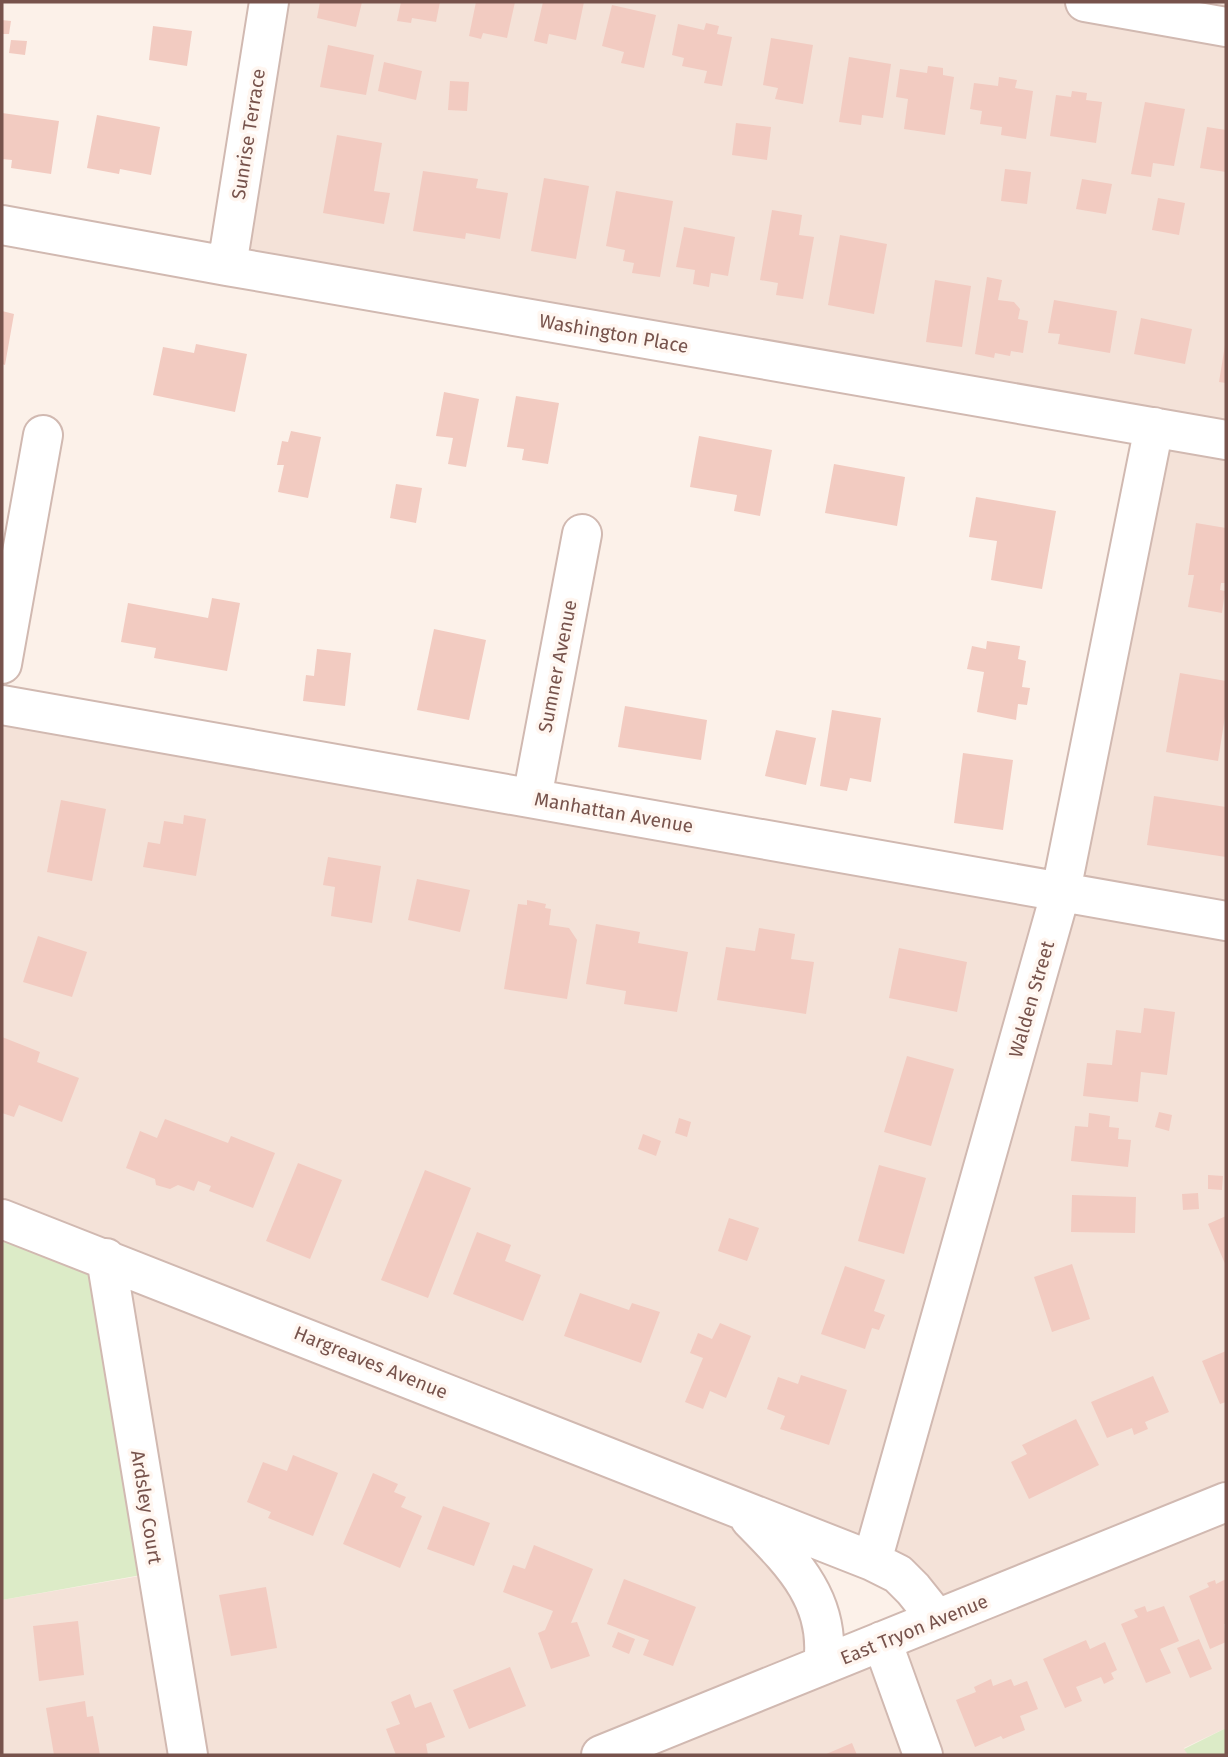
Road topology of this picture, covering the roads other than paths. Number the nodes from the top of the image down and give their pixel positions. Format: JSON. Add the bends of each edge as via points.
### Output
{"nodes":[{"id":1,"x":269,"y":2,"type":"edge"},
{"id":2,"x":1085,"y":2,"type":"edge"},
{"id":3,"x":1226,"y":27,"type":"edge"},
{"id":4,"x":2,"y":225,"type":"edge"},
{"id":5,"x":227,"y":266,"type":"junction"},
{"id":6,"x":1154,"y":427,"type":"junction"},
{"id":7,"x":43,"y":435,"type":"dead end"},
{"id":8,"x":1226,"y":440,"type":"edge"},
{"id":9,"x":582,"y":534,"type":"dead end"},
{"id":10,"x":2,"y":664,"type":"edge"},
{"id":11,"x":4,"y":715,"type":"edge"},
{"id":12,"x":532,"y":798,"type":"junction"},
{"id":13,"x":1061,"y":891,"type":"junction"},
{"id":14,"x":1226,"y":920,"type":"edge"},
{"id":15,"x":2,"y":1219,"type":"edge"},
{"id":16,"x":106,"y":1258,"type":"junction"},
{"id":17,"x":1226,"y":1502,"type":"edge"},
{"id":18,"x":739,"y":1507,"type":"junction"},
{"id":19,"x":872,"y":1561,"type":"junction"},
{"id":20,"x":937,"y":1619,"type":"junction"},
{"id":21,"x":882,"y":1641,"type":"junction"},
{"id":22,"x":823,"y":1665,"type":"junction"},
{"id":23,"x":188,"y":1755,"type":"edge"},
{"id":24,"x":601,"y":1755,"type":"edge"},
{"id":25,"x":923,"y":1755,"type":"edge"}],
"edges":[{"from":1,"to":5,"type":"street","name":"Sunrise Terrace"},
{"from":2,"to":3,"type":"street"},
{"from":4,"to":5,"type":"street","name":"Washington Place"},
{"from":5,"to":6,"type":"street","name":"Washington Place"},
{"from":6,"to":8,"type":"street","name":"Washington Place"},
{"from":6,"to":13,"type":"street","name":"Walden Street"},
{"from":7,"to":10,"type":"street"},
{"from":9,"to":12,"type":"street","name":"Sumner Avenue"},
{"from":11,"to":12,"type":"street","name":"Manhattan Avenue"},
{"from":12,"to":13,"type":"street","name":"Manhattan Avenue"},
{"from":13,"to":14,"type":"street","name":"Manhattan Avenue"},
{"from":13,"to":19,"type":"street","name":"Walden Street"},
{"from":15,"to":16,"type":"street","name":"Hargreaves Avenue"},
{"from":16,"to":18,"type":"street","name":"Hargreaves Avenue"},
{"from":16,"to":23,"type":"street","name":"Ardsley Court"},
{"from":17,"to":20,"type":"street","name":"East Tryon Avenue"},
{"from":18,"to":19,"type":"street","name":"Hargreaves Avenue"},
{"from":18,"to":22,"type":"street","name":"Hargreaves Avenue","via":[[807,1583],[825,1634]]},
{"from":19,"to":20,"type":"street","name":"Hargreaves Avenue","via":[[898,1574]]},
{"from":20,"to":21,"type":"street","name":"East Tryon Avenue"},
{"from":21,"to":22,"type":"street","name":"East Tryon Avenue"},
{"from":21,"to":25,"type":"street"},
{"from":22,"to":24,"type":"street","name":"East Tryon Avenue"}]}
